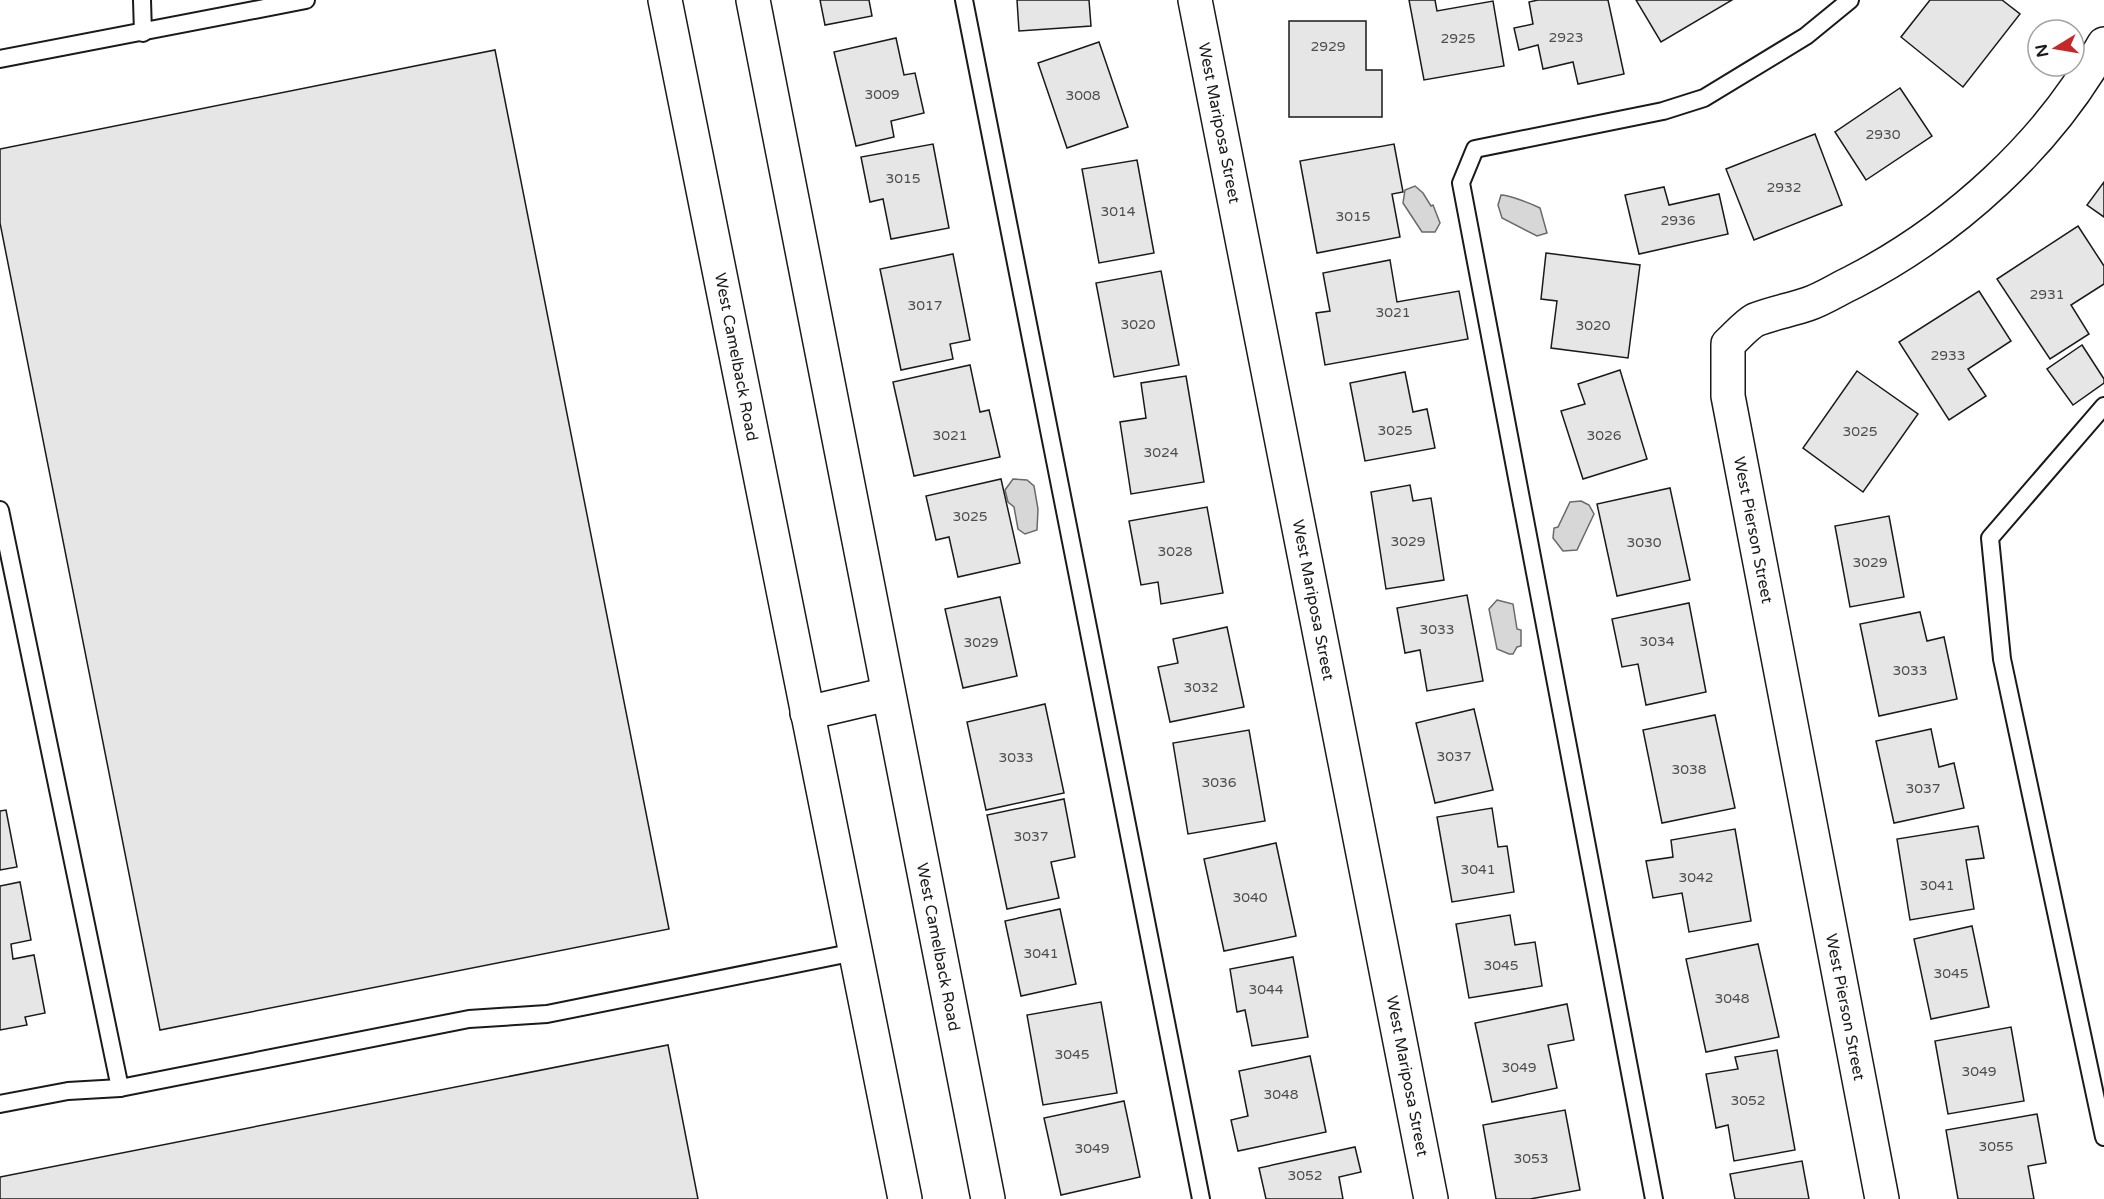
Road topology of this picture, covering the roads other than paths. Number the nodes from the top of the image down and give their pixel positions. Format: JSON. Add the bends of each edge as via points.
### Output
{"nodes":[{"id":1,"x":142,"y":0,"type":"edge"},
{"id":2,"x":306,"y":0,"type":"edge"},
{"id":3,"x":665,"y":0,"type":"edge"},
{"id":4,"x":753,"y":0,"type":"edge"},
{"id":5,"x":964,"y":0,"type":"edge"},
{"id":6,"x":1195,"y":0,"type":"edge"},
{"id":7,"x":1850,"y":0,"type":"edge"},
{"id":8,"x":143,"y":33,"type":"junction"},
{"id":9,"x":2104,"y":44,"type":"edge"},
{"id":10,"x":0,"y":59,"type":"edge"},
{"id":11,"x":2104,"y":406,"type":"edge"},
{"id":12,"x":1,"y":516,"type":"edge"},
{"id":13,"x":888,"y":694,"type":"junction"},
{"id":14,"x":807,"y":713,"type":"junction"},
{"id":15,"x":855,"y":952,"type":"junction"},
{"id":16,"x":120,"y":1088,"type":"junction"},
{"id":17,"x":0,"y":1104,"type":"edge"},
{"id":18,"x":2104,"y":1137,"type":"edge"},
{"id":19,"x":904,"y":1199,"type":"edge"},
{"id":20,"x":988,"y":1199,"type":"edge"},
{"id":21,"x":1201,"y":1199,"type":"edge"},
{"id":22,"x":1431,"y":1199,"type":"edge"},
{"id":23,"x":1654,"y":1199,"type":"edge"},
{"id":24,"x":1882,"y":1199,"type":"edge"}],
"edges":[{"from":1,"to":8,"type":"lane"},
{"from":2,"to":8,"type":"lane"},
{"from":3,"to":14,"type":"street","name":"West Camelback Road"},
{"from":4,"to":13,"type":"street","name":"West Camelback Road"},
{"from":5,"to":21,"type":"lane"},
{"from":6,"to":22,"type":"street","name":"West Mariposa Street"},
{"from":7,"to":23,"type":"lane","via":[[1806,36],[1704,98],[1663,111],[1475,149],[1461,183]]},
{"from":8,"to":10,"type":"lane"},
{"from":9,"to":24,"type":"street","name":"West Pierson Street","via":[[2057,112],[2003,175],[1962,212],[1893,261],[1811,303],[1754,321],[1728,344],[1728,396]]},
{"from":11,"to":18,"type":"lane","via":[[1990,538],[2002,659]]},
{"from":12,"to":16,"type":"lane"},
{"from":13,"to":14,"type":"street"},
{"from":13,"to":20,"type":"street","name":"West Camelback Road"},
{"from":14,"to":15,"type":"street","name":"West Camelback Road"},
{"from":15,"to":16,"type":"lane","via":[[547,1014],[469,1019]]},
{"from":15,"to":19,"type":"street","name":"West Camelback Road"},
{"from":16,"to":17,"type":"lane","via":[[68,1091]]}]}
